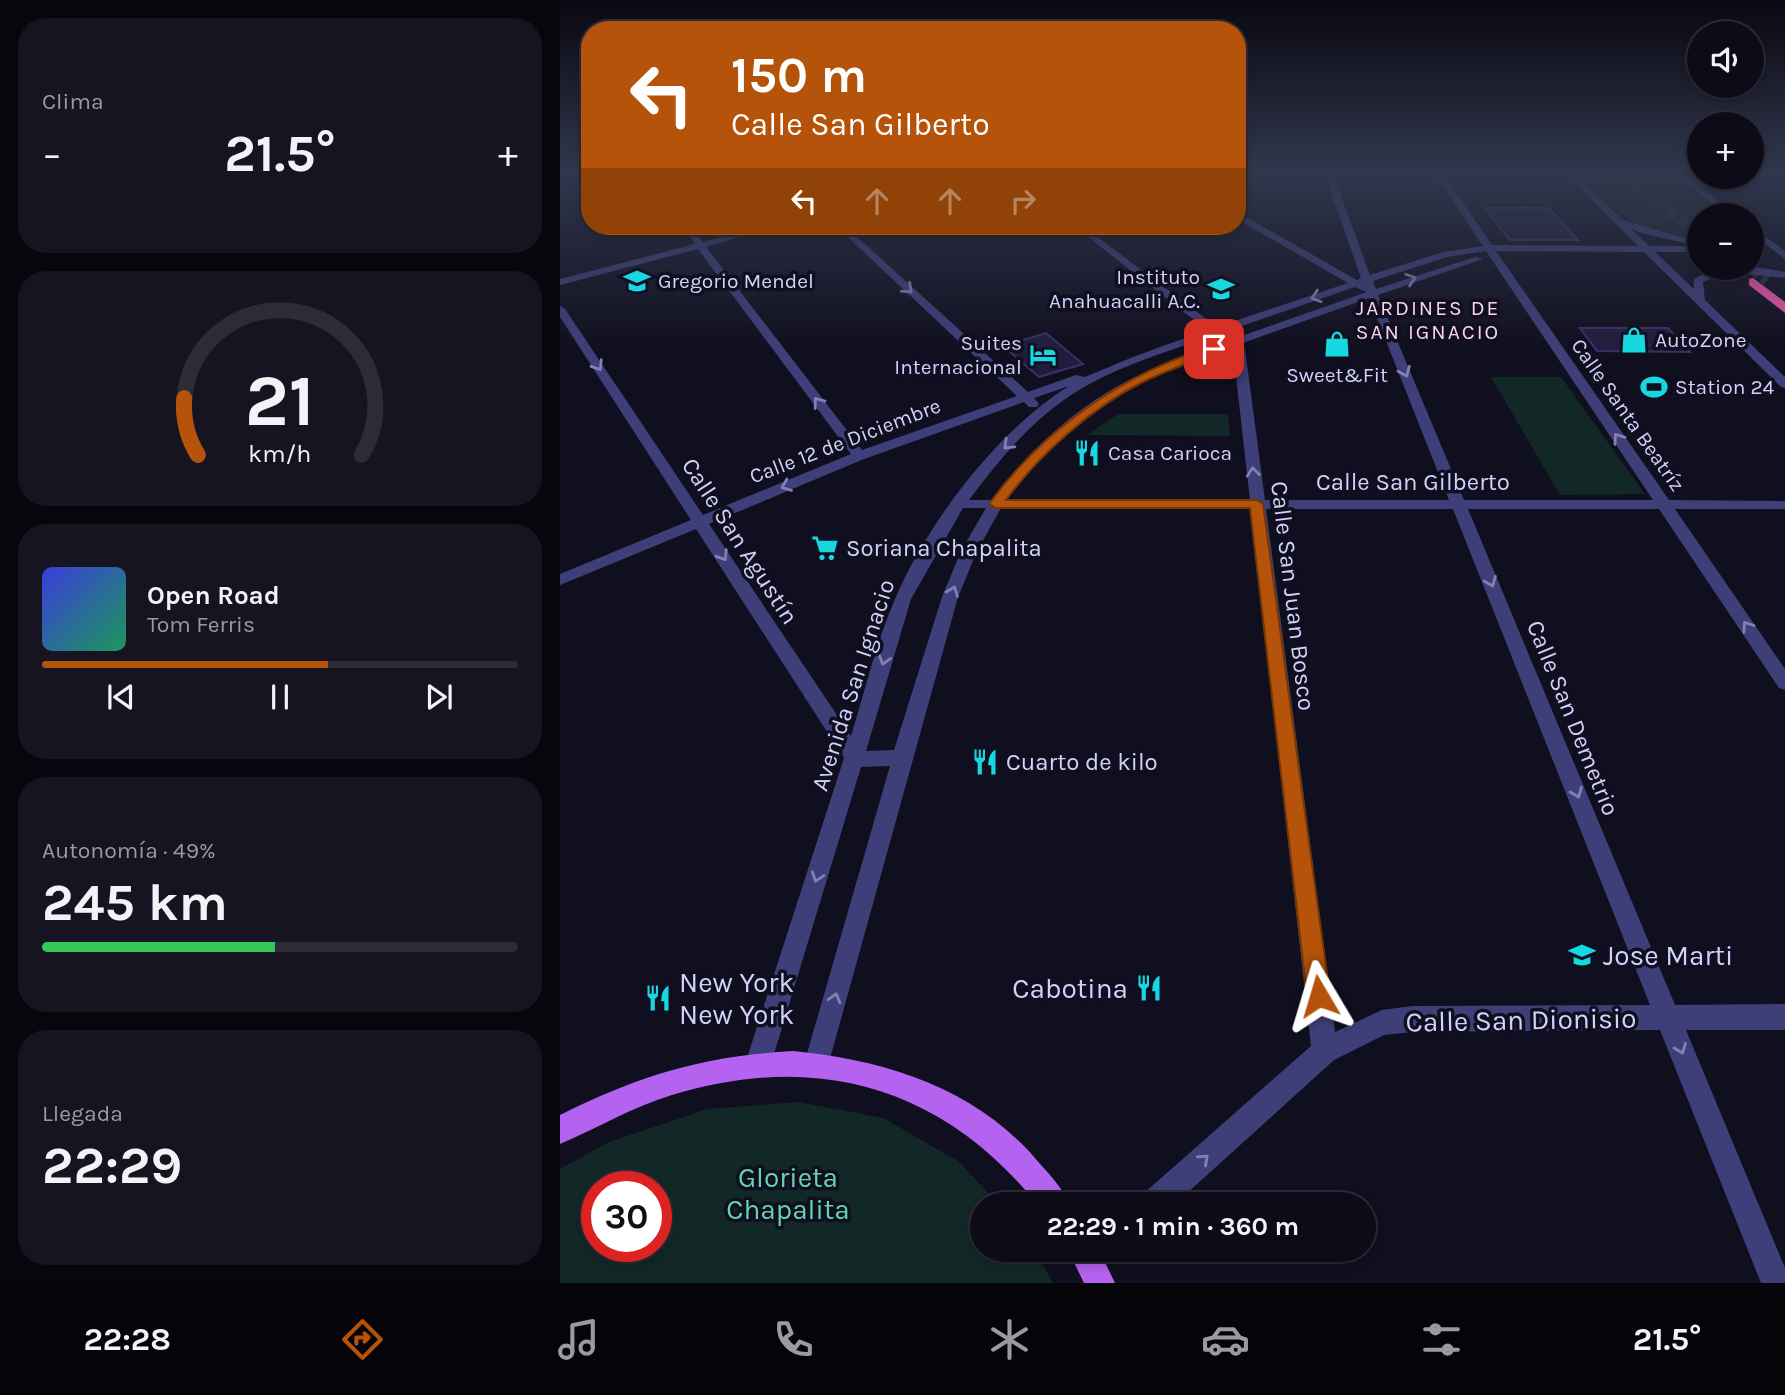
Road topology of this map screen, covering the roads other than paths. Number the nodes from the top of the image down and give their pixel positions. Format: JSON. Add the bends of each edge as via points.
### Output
{"nodes":[{"id":1,"x":1266,"y":231,"type":"edge"},
{"id":2,"x":1347,"y":231,"type":"edge"},
{"id":3,"x":1476,"y":231,"type":"edge"},
{"id":4,"x":1628,"y":231,"type":"edge"},
{"id":5,"x":1642,"y":231,"type":"edge"},
{"id":6,"x":693,"y":235,"type":"edge"},
{"id":7,"x":739,"y":235,"type":"edge"},
{"id":8,"x":850,"y":235,"type":"edge"},
{"id":9,"x":1090,"y":235,"type":"edge"},
{"id":10,"x":1687,"y":239,"type":"edge"},
{"id":11,"x":701,"y":245,"type":"junction"},
{"id":12,"x":1646,"y":249,"type":"junction"},
{"id":13,"x":1687,"y":249,"type":"edge"},
{"id":14,"x":1491,"y":254,"type":"junction"},
{"id":15,"x":1656,"y":259,"type":"junction"},
{"id":16,"x":1687,"y":259,"type":"edge"},
{"id":17,"x":1785,"y":275,"type":"edge"},
{"id":18,"x":1767,"y":281,"type":"tunnel mouth"},
{"id":19,"x":560,"y":282,"type":"edge"},
{"id":20,"x":1753,"y":282,"type":"tunnel mouth"},
{"id":21,"x":1365,"y":285,"type":"junction"},
{"id":22,"x":1785,"y":295,"type":"edge"},
{"id":23,"x":1700,"y":301,"type":"junction"},
{"id":24,"x":560,"y":309,"type":"edge"},
{"id":25,"x":1785,"y":309,"type":"edge"},
{"id":26,"x":1216,"y":331,"type":"junction"},
{"id":27,"x":1231,"y":343,"type":"junction"},
{"id":28,"x":1150,"y":355,"type":"junction"},
{"id":29,"x":1785,"y":384,"type":"edge"},
{"id":30,"x":1025,"y":397,"type":"junction"},
{"id":31,"x":1041,"y":411,"type":"junction"},
{"id":32,"x":859,"y":456,"type":"junction"},
{"id":33,"x":957,"y":504,"type":"junction"},
{"id":34,"x":996,"y":504,"type":"junction"},
{"id":35,"x":1257,"y":504,"type":"junction"},
{"id":36,"x":1460,"y":505,"type":"junction"},
{"id":37,"x":1664,"y":505,"type":"junction"},
{"id":38,"x":1785,"y":505,"type":"edge"},
{"id":39,"x":700,"y":520,"type":"junction"},
{"id":40,"x":560,"y":580,"type":"edge"},
{"id":41,"x":1785,"y":683,"type":"edge"},
{"id":42,"x":855,"y":758,"type":"junction"},
{"id":43,"x":902,"y":758,"type":"junction"},
{"id":44,"x":1785,"y":1017,"type":"edge"},
{"id":45,"x":1668,"y":1018,"type":"junction"},
{"id":46,"x":1325,"y":1051,"type":"junction"},
{"id":47,"x":817,"y":1064,"type":"junction"},
{"id":48,"x":758,"y":1065,"type":"junction"},
{"id":49,"x":560,"y":1130,"type":"edge"},
{"id":50,"x":1045,"y":1192,"type":"edge"},
{"id":51,"x":1166,"y":1192,"type":"edge"},
{"id":52,"x":1776,"y":1283,"type":"edge"}],
"edges":[{"from":1,"to":21,"type":"street"},
{"from":2,"to":21,"type":"street","name":"Calle San Demetrio"},
{"from":3,"to":14,"type":"street","name":"Calle Santa Beatríz"},
{"from":4,"to":12,"type":"street"},
{"from":5,"to":10,"type":"street"},
{"from":6,"to":11,"type":"street"},
{"from":7,"to":11,"type":"street"},
{"from":8,"to":30,"type":"street","one_way":true},
{"from":9,"to":26,"type":"street"},
{"from":11,"to":19,"type":"street"},
{"from":32,"to":11,"type":"street","one_way":true},
{"from":12,"to":13,"type":"street","name":"Avenida San Ignacio"},
{"from":12,"to":14,"type":"street","name":"Avenida San Ignacio"},
{"from":12,"to":15,"type":"street"},
{"from":14,"to":15,"type":"street","name":"Avenida San Ignacio"},
{"from":14,"to":21,"type":"street","name":"Avenida San Ignacio"},
{"from":37,"to":14,"type":"street","name":"Calle Santa Beatríz","one_way":true},
{"from":15,"to":16,"type":"street","name":"Avenida San Ignacio"},
{"from":15,"to":23,"type":"street"},
{"from":17,"to":23,"type":"street","via":[[1744,269],[1707,273],[1698,281]]},
{"from":18,"to":22,"type":"highway"},
{"from":20,"to":25,"type":"highway"},
{"from":21,"to":26,"type":"street","name":"Avenida San Ignacio","one_way":true},
{"from":21,"to":27,"type":"street","name":"Avenida San Ignacio"},
{"from":21,"to":36,"type":"street","name":"Calle San Demetrio","one_way":true},
{"from":23,"to":29,"type":"street"},
{"from":24,"to":39,"type":"street","name":"Calle San Agustín","one_way":true},
{"from":26,"to":27,"type":"street"},
{"from":26,"to":28,"type":"street","name":"Avenida San Ignacio"},
{"from":27,"to":34,"type":"street","name":"Avenida San Ignacio","via":[[1138,380],[1100,403],[1035,457]]},
{"from":35,"to":27,"type":"street","name":"Calle San Juan Bosco","one_way":true,"via":[[1240,349]]},
{"from":28,"to":30,"type":"street","name":"Calle 12 de Diciembre"},
{"from":28,"to":31,"type":"street","name":"Avenida San Ignacio","via":[[1077,387]]},
{"from":30,"to":31,"type":"street"},
{"from":30,"to":32,"type":"street","name":"Calle 12 de Diciembre"},
{"from":31,"to":33,"type":"street","name":"Avenida San Ignacio","one_way":true},
{"from":32,"to":39,"type":"street","name":"Calle 12 de Diciembre","one_way":true},
{"from":33,"to":34,"type":"street","name":"Calle San Gilberto"},
{"from":33,"to":42,"type":"street","name":"Avenida San Ignacio","one_way":true,"via":[[926,551],[903,599]]},
{"from":34,"to":35,"type":"street","name":"Calle San Gilberto"},
{"from":43,"to":34,"type":"street","name":"Avenida San Ignacio","one_way":true,"via":[[950,597]]},
{"from":35,"to":36,"type":"street","name":"Calle San Gilberto"},
{"from":35,"to":46,"type":"street","name":"Calle San Juan Bosco"},
{"from":36,"to":37,"type":"street","name":"Calle San Gilberto"},
{"from":36,"to":45,"type":"street","name":"Calle San Demetrio","one_way":true},
{"from":37,"to":38,"type":"street","name":"Calle San Gilberto"},
{"from":41,"to":37,"type":"street","name":"Calle Santa Beatríz","one_way":true},
{"from":39,"to":40,"type":"street","name":"Calle 12 de Diciembre"},
{"from":39,"to":42,"type":"street","name":"Calle San Agustín","one_way":true},
{"from":42,"to":43,"type":"street"},
{"from":42,"to":48,"type":"street","name":"Avenida San Ignacio","one_way":true},
{"from":47,"to":43,"type":"street","name":"Avenida San Ignacio","one_way":true},
{"from":44,"to":45,"type":"street","name":"Calle San Dionisio"},
{"from":45,"to":46,"type":"street","name":"Calle San Dionisio","via":[[1412,1019],[1382,1023]]},
{"from":45,"to":52,"type":"street","name":"Calle San Demetrio","one_way":true},
{"from":51,"to":46,"type":"street","name":"Calle San Dionisio","one_way":true},
{"from":47,"to":48,"type":"main road"},
{"from":47,"to":50,"type":"main road","via":[[870,1073],[921,1090],[968,1117],[1013,1154]]},
{"from":48,"to":49,"type":"main road","via":[[688,1077],[614,1102]]}]}
